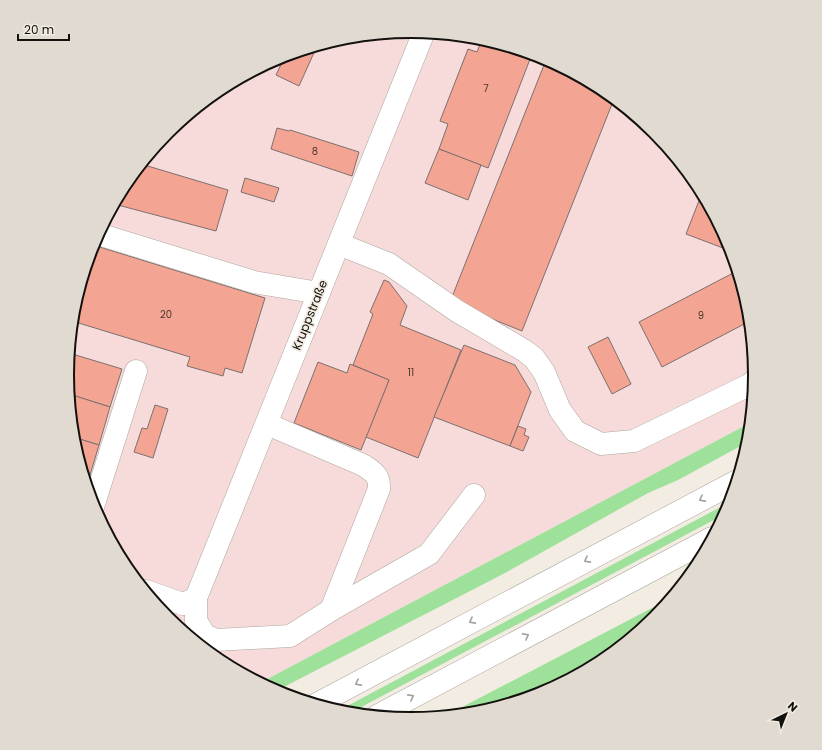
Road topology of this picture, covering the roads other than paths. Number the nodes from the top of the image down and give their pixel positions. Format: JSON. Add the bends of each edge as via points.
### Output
{"nodes":[{"id":1,"x":421,"y":38,"type":"edge"},
{"id":2,"x":104,"y":236,"type":"edge"},
{"id":3,"x":339,"y":244,"type":"junction"},
{"id":4,"x":319,"y":293,"type":"junction"},
{"id":5,"x":136,"y":370,"type":"dead end"},
{"id":6,"x":748,"y":386,"type":"edge"},
{"id":7,"x":267,"y":424,"type":"junction"},
{"id":8,"x":729,"y":484,"type":"edge"},
{"id":9,"x":97,"y":495,"type":"edge"},
{"id":10,"x":474,"y":495,"type":"dead end"},
{"id":11,"x":704,"y":542,"type":"edge"},
{"id":12,"x":156,"y":594,"type":"edge"},
{"id":13,"x":196,"y":598,"type":"junction"},
{"id":14,"x":331,"y":610,"type":"junction"},
{"id":15,"x":323,"y":701,"type":"edge"},
{"id":16,"x":387,"y":711,"type":"edge"}],
"edges":[{"from":1,"to":3,"type":"main road","name":"Kruppstraße"},
{"from":2,"to":4,"type":"main road","via":[[254,282]]},
{"from":3,"to":4,"type":"main road","name":"Kruppstraße"},
{"from":3,"to":6,"type":"main road","via":[[389,264],[457,311],[525,351],[544,372],[560,410],[575,432],[601,444],[634,441]]},
{"from":4,"to":7,"type":"main road","name":"Kruppstraße"},
{"from":5,"to":9,"type":"main road"},
{"from":7,"to":13,"type":"main road","name":"Kruppstraße"},
{"from":7,"to":14,"type":"main road","via":[[363,465],[374,472],[380,481]]},
{"from":8,"to":15,"type":"main road","one_way":true},
{"from":10,"to":14,"type":"main road","via":[[429,554]]},
{"from":16,"to":11,"type":"main road","one_way":true},
{"from":12,"to":13,"type":"main road","via":[[184,604]]},
{"from":13,"to":14,"type":"main road","via":[[196,621],[205,635],[216,640],[290,636]]}]}
